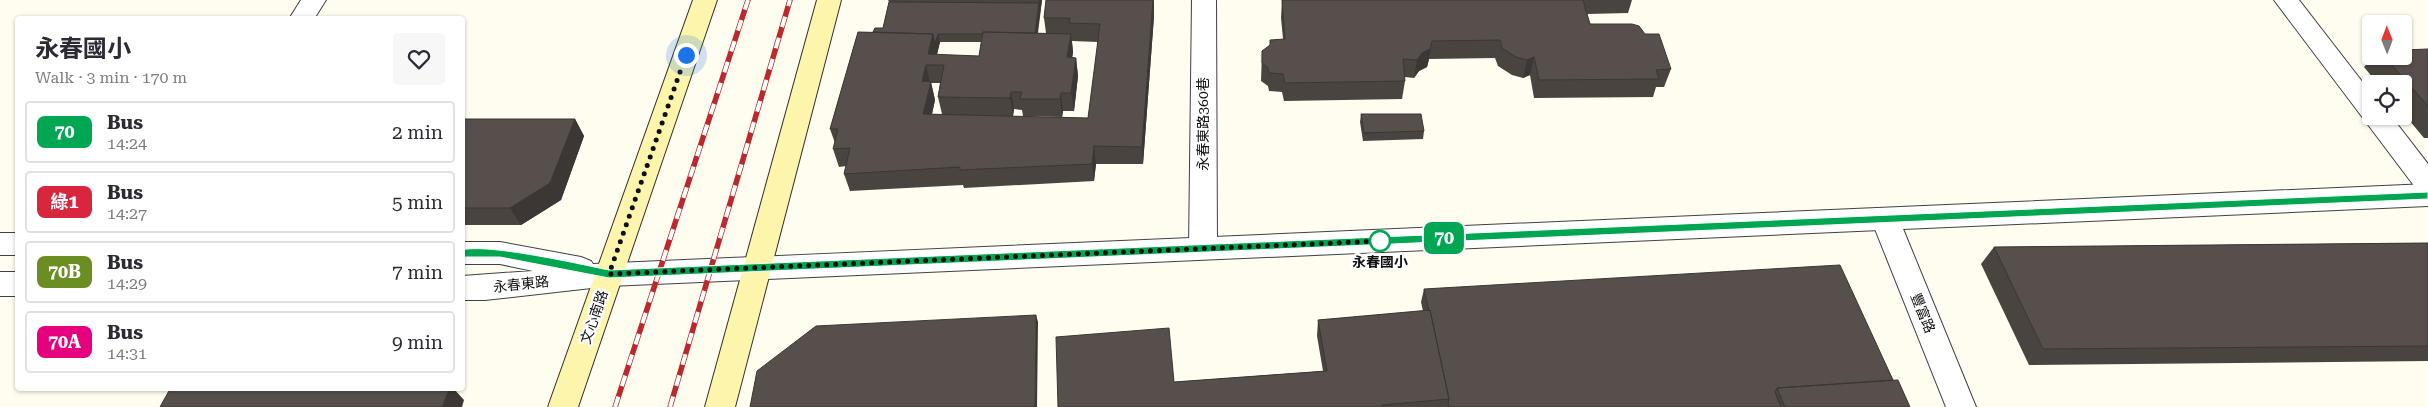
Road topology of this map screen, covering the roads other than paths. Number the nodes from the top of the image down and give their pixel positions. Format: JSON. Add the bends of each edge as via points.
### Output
{"nodes":[{"id":1,"x":314,"y":0,"type":"edge"},
{"id":2,"x":705,"y":0,"type":"edge"},
{"id":3,"x":829,"y":0,"type":"edge"},
{"id":4,"x":1204,"y":0,"type":"edge"},
{"id":5,"x":2286,"y":0,"type":"edge"},
{"id":6,"x":304,"y":16,"type":"edge"},
{"id":7,"x":2362,"y":99,"type":"edge"},
{"id":8,"x":2383,"y":125,"type":"edge"},
{"id":9,"x":2428,"y":184,"type":"edge"},
{"id":10,"x":2428,"y":196,"type":"edge"},
{"id":11,"x":1885,"y":219,"type":"junction"},
{"id":12,"x":0,"y":244,"type":"edge"},
{"id":13,"x":15,"y":244,"type":"edge"},
{"id":14,"x":1203,"y":248,"type":"junction"},
{"id":15,"x":465,"y":253,"type":"edge"},
{"id":16,"x":757,"y":267,"type":"junction"},
{"id":17,"x":609,"y":274,"type":"junction"},
{"id":18,"x":0,"y":284,"type":"edge"},
{"id":19,"x":15,"y":284,"type":"edge"},
{"id":20,"x":465,"y":288,"type":"edge"},
{"id":21,"x":563,"y":407,"type":"edge"},
{"id":22,"x":720,"y":407,"type":"edge"},
{"id":23,"x":1961,"y":407,"type":"edge"}],
"edges":[{"from":1,"to":6,"type":"street"},
{"from":2,"to":17,"type":"main road","name":"文心南路"},
{"from":3,"to":16,"type":"main road"},
{"from":4,"to":14,"type":"street","name":"永春東路360巷"},
{"from":5,"to":7,"type":"street"},
{"from":8,"to":9,"type":"street"},
{"from":10,"to":11,"type":"street","name":"永春東路"},
{"from":11,"to":14,"type":"street","name":"永春東路"},
{"from":11,"to":23,"type":"street","name":"豐富路"},
{"from":12,"to":13,"type":"street"},
{"from":14,"to":16,"type":"street","name":"永春東路"},
{"from":15,"to":17,"type":"street","name":"永春東路","via":[[500,253]]},
{"from":16,"to":17,"type":"street","name":"永春東路"},
{"from":16,"to":22,"type":"main road"},
{"from":17,"to":20,"type":"street","name":"永春東路"},
{"from":17,"to":21,"type":"main road","name":"文心南路"},
{"from":18,"to":19,"type":"street"}]}
